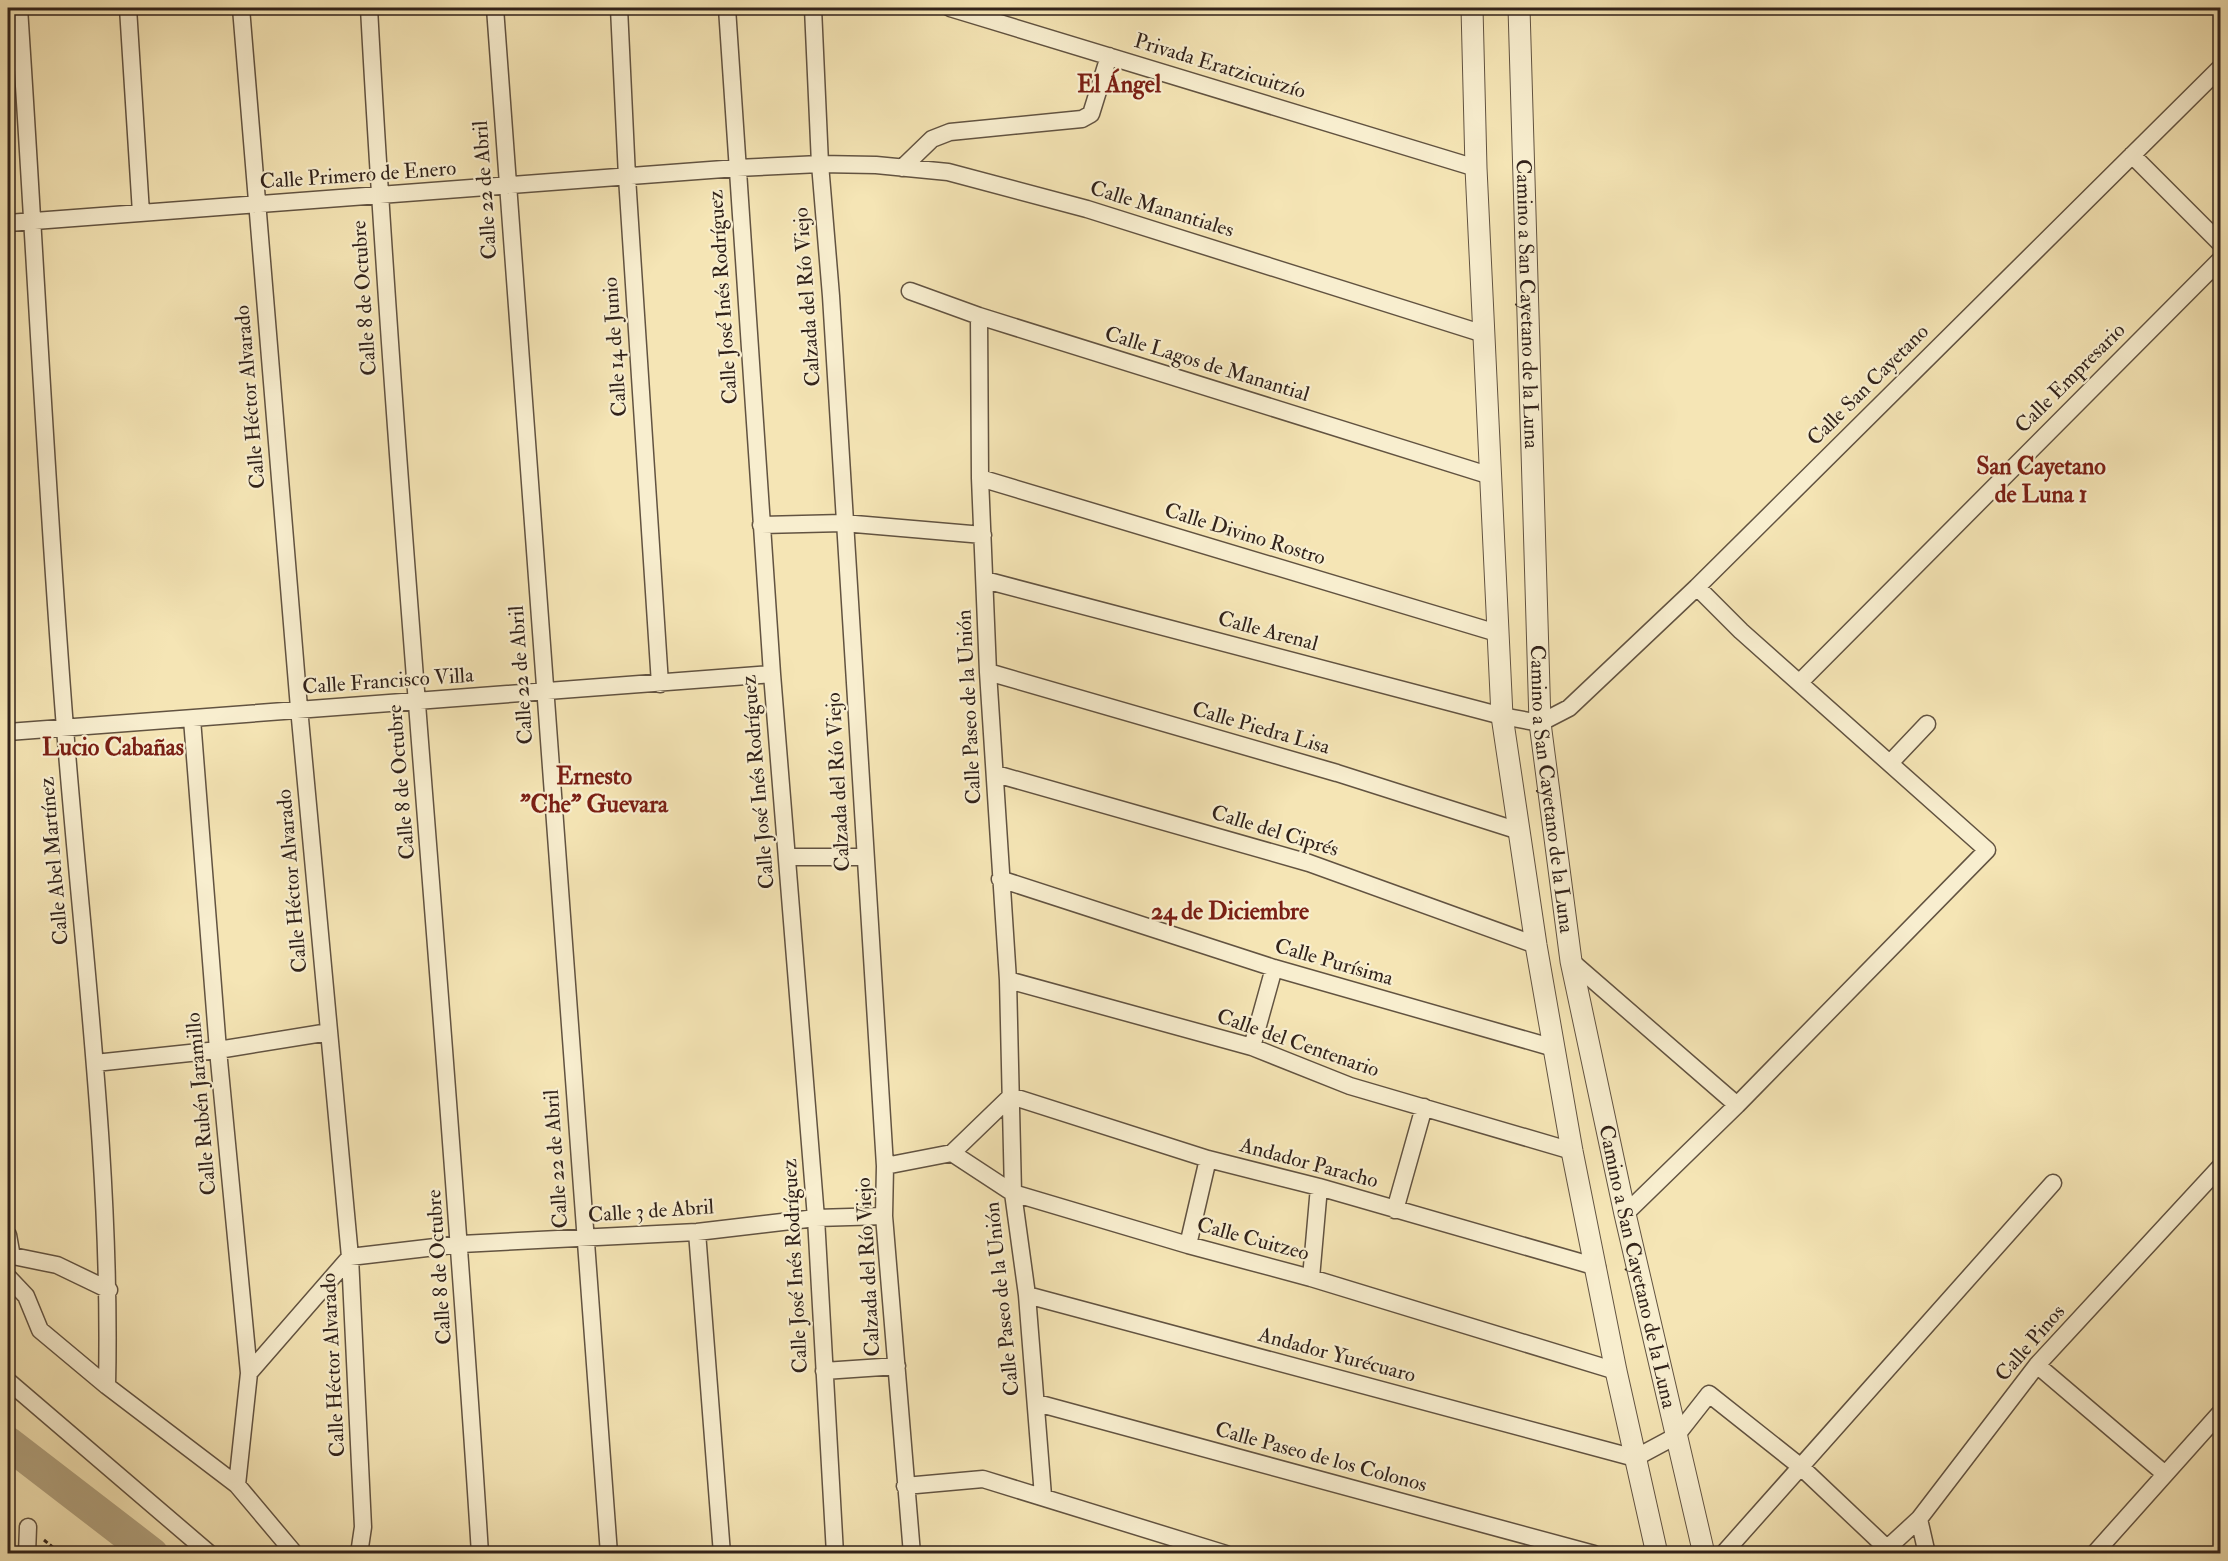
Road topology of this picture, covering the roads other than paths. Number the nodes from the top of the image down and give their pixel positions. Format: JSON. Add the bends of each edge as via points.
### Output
{"nodes":[{"id":1,"x":19,"y":8,"type":"edge"},
{"id":2,"x":128,"y":8,"type":"edge"},
{"id":3,"x":241,"y":8,"type":"edge"},
{"id":4,"x":369,"y":8,"type":"edge"},
{"id":5,"x":495,"y":8,"type":"edge"},
{"id":6,"x":619,"y":8,"type":"edge"},
{"id":7,"x":727,"y":8,"type":"edge"},
{"id":8,"x":813,"y":8,"type":"edge"},
{"id":9,"x":950,"y":8,"type":"edge"},
{"id":10,"x":1472,"y":8,"type":"edge"},
{"id":11,"x":1519,"y":8,"type":"edge"},
{"id":12,"x":1109,"y":56,"type":"junction"},
{"id":13,"x":2220,"y":68,"type":"edge"},
{"id":14,"x":2132,"y":155,"type":"junction"},
{"id":15,"x":820,"y":164,"type":"junction"},
{"id":16,"x":737,"y":168,"type":"junction"},
{"id":17,"x":902,"y":168,"type":"junction"},
{"id":18,"x":1476,"y":168,"type":"junction"},
{"id":19,"x":627,"y":177,"type":"junction"},
{"id":20,"x":507,"y":186,"type":"junction"},
{"id":21,"x":379,"y":194,"type":"junction"},
{"id":22,"x":256,"y":205,"type":"junction"},
{"id":23,"x":141,"y":213,"type":"junction"},
{"id":24,"x":33,"y":221,"type":"junction"},
{"id":25,"x":8,"y":223,"type":"edge"},
{"id":26,"x":2220,"y":243,"type":"edge"},
{"id":27,"x":2220,"y":260,"type":"edge"},
{"id":28,"x":910,"y":291,"type":"dead end"},
{"id":29,"x":979,"y":316,"type":"junction"},
{"id":30,"x":1484,"y":334,"type":"junction"},
{"id":31,"x":1491,"y":476,"type":"junction"},
{"id":32,"x":980,"y":478,"type":"junction"},
{"id":33,"x":843,"y":524,"type":"junction"},
{"id":34,"x":761,"y":525,"type":"junction"},
{"id":35,"x":983,"y":535,"type":"junction"},
{"id":36,"x":985,"y":580,"type":"junction"},
{"id":37,"x":1697,"y":587,"type":"junction"},
{"id":38,"x":1497,"y":633,"type":"junction"},
{"id":39,"x":988,"y":672,"type":"junction"},
{"id":40,"x":772,"y":674,"type":"junction"},
{"id":41,"x":1800,"y":682,"type":"junction"},
{"id":42,"x":660,"y":684,"type":"junction"},
{"id":43,"x":545,"y":693,"type":"junction"},
{"id":44,"x":417,"y":702,"type":"junction"},
{"id":45,"x":299,"y":708,"type":"junction"},
{"id":46,"x":1502,"y":716,"type":"junction"},
{"id":47,"x":192,"y":719,"type":"junction"},
{"id":48,"x":1540,"y":723,"type":"junction"},
{"id":49,"x":1927,"y":724,"type":"dead end"},
{"id":50,"x":65,"y":728,"type":"junction"},
{"id":51,"x":8,"y":732,"type":"edge"},
{"id":52,"x":1890,"y":763,"type":"junction"},
{"id":53,"x":996,"y":774,"type":"junction"},
{"id":54,"x":1520,"y":831,"type":"junction"},
{"id":55,"x":787,"y":857,"type":"junction"},
{"id":56,"x":865,"y":857,"type":"junction"},
{"id":57,"x":1000,"y":879,"type":"junction"},
{"id":58,"x":1536,"y":945,"type":"junction"},
{"id":59,"x":1571,"y":961,"type":"junction"},
{"id":60,"x":1274,"y":968,"type":"junction"},
{"id":61,"x":1008,"y":980,"type":"junction"},
{"id":62,"x":329,"y":1032,"type":"junction"},
{"id":63,"x":1252,"y":1047,"type":"junction"},
{"id":64,"x":1554,"y":1048,"type":"junction"},
{"id":65,"x":218,"y":1050,"type":"junction"},
{"id":66,"x":95,"y":1063,"type":"junction"},
{"id":67,"x":1011,"y":1096,"type":"junction"},
{"id":68,"x":1737,"y":1105,"type":"junction"},
{"id":69,"x":1424,"y":1107,"type":"junction"},
{"id":70,"x":1572,"y":1150,"type":"junction"},
{"id":71,"x":952,"y":1153,"type":"junction"},
{"id":72,"x":1208,"y":1159,"type":"junction"},
{"id":73,"x":885,"y":1166,"type":"junction"},
{"id":74,"x":2220,"y":1167,"type":"edge"},
{"id":75,"x":2053,"y":1184,"type":"dead end"},
{"id":76,"x":1319,"y":1187,"type":"junction"},
{"id":77,"x":1013,"y":1193,"type":"junction"},
{"id":78,"x":1395,"y":1210,"type":"junction"},
{"id":79,"x":1625,"y":1215,"type":"junction"},
{"id":80,"x":884,"y":1216,"type":"junction"},
{"id":81,"x":816,"y":1218,"type":"junction"},
{"id":82,"x":697,"y":1232,"type":"junction"},
{"id":83,"x":8,"y":1235,"type":"edge"},
{"id":84,"x":585,"y":1238,"type":"junction"},
{"id":85,"x":461,"y":1244,"type":"junction"},
{"id":86,"x":1188,"y":1245,"type":"junction"},
{"id":87,"x":10,"y":1256,"type":"edge"},
{"id":88,"x":350,"y":1257,"type":"junction"},
{"id":89,"x":1597,"y":1267,"type":"junction"},
{"id":90,"x":8,"y":1277,"type":"edge"},
{"id":91,"x":1311,"y":1278,"type":"junction"},
{"id":92,"x":109,"y":1290,"type":"junction"},
{"id":93,"x":1027,"y":1295,"type":"junction"},
{"id":94,"x":2037,"y":1365,"type":"junction"},
{"id":95,"x":897,"y":1366,"type":"junction"},
{"id":96,"x":824,"y":1371,"type":"junction"},
{"id":97,"x":1616,"y":1371,"type":"junction"},
{"id":98,"x":249,"y":1373,"type":"junction"},
{"id":99,"x":8,"y":1381,"type":"edge"},
{"id":100,"x":107,"y":1386,"type":"junction"},
{"id":101,"x":1037,"y":1403,"type":"junction"},
{"id":102,"x":2220,"y":1413,"type":"edge"},
{"id":103,"x":1676,"y":1436,"type":"junction"},
{"id":104,"x":1635,"y":1458,"type":"junction"},
{"id":105,"x":1801,"y":1467,"type":"junction"},
{"id":106,"x":2165,"y":1474,"type":"junction"},
{"id":107,"x":237,"y":1485,"type":"junction"},
{"id":108,"x":905,"y":1486,"type":"junction"},
{"id":109,"x":1043,"y":1496,"type":"junction"},
{"id":110,"x":1919,"y":1519,"type":"junction"},
{"id":111,"x":28,"y":1527,"type":"dead end"},
{"id":112,"x":1728,"y":1552,"type":"edge"},
{"id":113,"x":1887,"y":1552,"type":"edge"},
{"id":114,"x":27,"y":1554,"type":"edge"},
{"id":115,"x":210,"y":1554,"type":"edge"},
{"id":116,"x":295,"y":1554,"type":"edge"},
{"id":117,"x":359,"y":1554,"type":"edge"},
{"id":118,"x":480,"y":1554,"type":"edge"},
{"id":119,"x":609,"y":1554,"type":"edge"},
{"id":120,"x":722,"y":1554,"type":"edge"},
{"id":121,"x":835,"y":1554,"type":"edge"},
{"id":122,"x":912,"y":1554,"type":"edge"},
{"id":123,"x":1226,"y":1554,"type":"edge"},
{"id":124,"x":1594,"y":1554,"type":"edge"},
{"id":125,"x":1657,"y":1554,"type":"edge"},
{"id":126,"x":1704,"y":1554,"type":"edge"},
{"id":127,"x":1927,"y":1554,"type":"edge"},
{"id":128,"x":2094,"y":1554,"type":"edge"}],
"edges":[{"from":1,"to":24,"type":"street","name":"Calle Abel Martínez"},
{"from":2,"to":23,"type":"street"},
{"from":3,"to":22,"type":"street","name":"Calle Héctor Alvarado"},
{"from":4,"to":21,"type":"street","name":"Calle 8 de Octubre"},
{"from":5,"to":20,"type":"street","name":"Calle 22 de Abril"},
{"from":6,"to":19,"type":"street","name":"Calle 14 de Junio"},
{"from":7,"to":16,"type":"street","name":"Calle José Inés Rodríguez"},
{"from":8,"to":15,"type":"street","name":"Calzada del Río Viejo"},
{"from":9,"to":12,"type":"street","name":"Privada Eratzicuitzío"},
{"from":10,"to":18,"type":"street","name":"Camino a San Cayetano de la Luna"},
{"from":11,"to":48,"type":"street","name":"Camino a San Cayetano de la Luna"},
{"from":12,"to":17,"type":"street","via":[[1091,114],[1082,119],[950,132],[932,139]]},
{"from":12,"to":18,"type":"street","name":"Privada Eratzicuitzío"},
{"from":13,"to":14,"type":"street","name":"Calle San Cayetano"},
{"from":14,"to":26,"type":"street"},
{"from":14,"to":37,"type":"street","name":"Calle San Cayetano"},
{"from":15,"to":16,"type":"street","name":"Calle Primero de Enero"},
{"from":15,"to":17,"type":"street","name":"Calle Manantiales"},
{"from":15,"to":33,"type":"street","name":"Calzada del Río Viejo"},
{"from":16,"to":19,"type":"street","name":"Calle Primero de Enero"},
{"from":16,"to":34,"type":"street","name":"Calle José Inés Rodríguez"},
{"from":17,"to":30,"type":"street","name":"Calle Manantiales","via":[[948,172],[1088,209]]},
{"from":18,"to":30,"type":"street","name":"Camino a San Cayetano de la Luna"},
{"from":19,"to":20,"type":"street","name":"Calle Primero de Enero"},
{"from":19,"to":42,"type":"street","name":"Calle 14 de Junio"},
{"from":20,"to":21,"type":"street","name":"Calle Primero de Enero"},
{"from":20,"to":43,"type":"street","name":"Calle 22 de Abril"},
{"from":21,"to":22,"type":"street","name":"Calle Primero de Enero"},
{"from":21,"to":44,"type":"street","name":"Calle 8 de Octubre"},
{"from":22,"to":23,"type":"street","name":"Calle Primero de Enero"},
{"from":22,"to":45,"type":"street","name":"Calle Héctor Alvarado"},
{"from":23,"to":24,"type":"street","name":"Calle Primero de Enero"},
{"from":24,"to":25,"type":"street","name":"Calle Primero de Enero"},
{"from":24,"to":50,"type":"street","name":"Calle Abel Martínez"},
{"from":27,"to":41,"type":"street","name":"Calle Empresario"},
{"from":28,"to":29,"type":"street","name":"Calle Lagos de Manantial"},
{"from":29,"to":31,"type":"street","name":"Calle Lagos de Manantial"},
{"from":29,"to":32,"type":"street","name":"Calle Paseo de la Unión"},
{"from":30,"to":31,"type":"street","name":"Camino a San Cayetano de la Luna"},
{"from":31,"to":38,"type":"street","name":"Camino a San Cayetano de la Luna"},
{"from":32,"to":35,"type":"street","name":"Calle Paseo de la Unión"},
{"from":32,"to":38,"type":"street","name":"Calle Divino Rostro"},
{"from":33,"to":34,"type":"street"},
{"from":33,"to":35,"type":"street"},
{"from":33,"to":56,"type":"street","name":"Calzada del Río Viejo"},
{"from":34,"to":40,"type":"street","name":"Calle José Inés Rodríguez"},
{"from":35,"to":36,"type":"street","name":"Calle Paseo de la Unión"},
{"from":36,"to":39,"type":"street","name":"Calle Paseo de la Unión"},
{"from":36,"to":46,"type":"street","name":"Calle Arenal"},
{"from":37,"to":41,"type":"street"},
{"from":37,"to":48,"type":"street","name":"Calle San Cayetano","via":[[1569,708]]},
{"from":38,"to":46,"type":"street","name":"Camino a San Cayetano de la Luna"},
{"from":39,"to":53,"type":"street","name":"Calle Paseo de la Unión"},
{"from":39,"to":54,"type":"street","name":"Calle Piedra Lisa","via":[[1337,773]]},
{"from":40,"to":42,"type":"street","name":"Calle Francisco Villa"},
{"from":40,"to":55,"type":"street","name":"Calle José Inés Rodríguez"},
{"from":41,"to":52,"type":"street"},
{"from":42,"to":43,"type":"street","name":"Calle Francisco Villa"},
{"from":43,"to":44,"type":"street","name":"Calle Francisco Villa"},
{"from":43,"to":84,"type":"street","name":"Calle 22 de Abril"},
{"from":44,"to":45,"type":"street","name":"Calle Francisco Villa"},
{"from":44,"to":85,"type":"street","name":"Calle 8 de Octubre"},
{"from":45,"to":47,"type":"street","name":"Calle Francisco Villa"},
{"from":45,"to":62,"type":"street","name":"Calle Héctor Alvarado"},
{"from":46,"to":48,"type":"street","name":"Calle Arenal"},
{"from":46,"to":54,"type":"street","name":"Camino a San Cayetano de la Luna"},
{"from":47,"to":50,"type":"street","name":"Calle Francisco Villa"},
{"from":47,"to":65,"type":"street","name":"Calle Rubén Jaramillo"},
{"from":48,"to":59,"type":"street","name":"Camino a San Cayetano de la Luna"},
{"from":49,"to":52,"type":"street"},
{"from":50,"to":51,"type":"street","name":"Calle Francisco Villa"},
{"from":50,"to":66,"type":"street","name":"Calle Abel Martínez"},
{"from":52,"to":68,"type":"street","via":[[1987,850]]},
{"from":53,"to":57,"type":"street","name":"Calle Paseo de la Unión"},
{"from":53,"to":58,"type":"street","name":"Calle del Ciprés","via":[[1309,864]]},
{"from":54,"to":58,"type":"street","name":"Camino a San Cayetano de la Luna"},
{"from":55,"to":56,"type":"street"},
{"from":55,"to":81,"type":"street","name":"Calle José Inés Rodríguez"},
{"from":56,"to":73,"type":"street","name":"Calzada del Río Viejo"},
{"from":57,"to":60,"type":"street","name":"Calle Purísima"},
{"from":57,"to":61,"type":"street","name":"Calle Paseo de la Unión"},
{"from":58,"to":64,"type":"street","name":"Camino a San Cayetano de la Luna"},
{"from":59,"to":68,"type":"street"},
{"from":59,"to":79,"type":"street","name":"Camino a San Cayetano de la Luna"},
{"from":60,"to":63,"type":"street"},
{"from":60,"to":64,"type":"street","name":"Calle Purísima"},
{"from":61,"to":63,"type":"street","name":"Calle del Centenario"},
{"from":61,"to":67,"type":"street","name":"Calle Paseo de la Unión"},
{"from":62,"to":65,"type":"street"},
{"from":62,"to":88,"type":"street","name":"Calle Héctor Alvarado"},
{"from":63,"to":69,"type":"street","name":"Calle del Centenario","via":[[1350,1086]]},
{"from":64,"to":70,"type":"street","name":"Camino a San Cayetano de la Luna"},
{"from":65,"to":66,"type":"street"},
{"from":65,"to":98,"type":"street","name":"Calle Rubén Jaramillo"},
{"from":66,"to":92,"type":"street","name":"Calle Abel Martínez"},
{"from":67,"to":71,"type":"street"},
{"from":67,"to":72,"type":"street","name":"Andador Paracho"},
{"from":67,"to":77,"type":"street","name":"Calle Paseo de la Unión"},
{"from":68,"to":79,"type":"street"},
{"from":69,"to":70,"type":"street","name":"Calle del Centenario"},
{"from":69,"to":78,"type":"street"},
{"from":70,"to":89,"type":"street","name":"Camino a San Cayetano de la Luna"},
{"from":71,"to":73,"type":"street"},
{"from":71,"to":77,"type":"street","name":"Calle Cuitzeo"},
{"from":72,"to":76,"type":"street","name":"Andador Paracho"},
{"from":72,"to":86,"type":"street"},
{"from":73,"to":80,"type":"street","name":"Calzada del Río Viejo"},
{"from":74,"to":94,"type":"street","name":"Calle Pinos"},
{"from":75,"to":105,"type":"street"},
{"from":76,"to":78,"type":"street","name":"Andador Paracho"},
{"from":76,"to":91,"type":"street"},
{"from":77,"to":86,"type":"street","name":"Calle Cuitzeo"},
{"from":77,"to":93,"type":"street","name":"Calle Paseo de la Unión"},
{"from":78,"to":89,"type":"street","name":"Andador Paracho"},
{"from":79,"to":103,"type":"street","name":"Camino a San Cayetano de la Luna"},
{"from":80,"to":81,"type":"street","name":"Calle 3 de Abril"},
{"from":80,"to":95,"type":"street","name":"Calzada del Río Viejo"},
{"from":81,"to":82,"type":"street","name":"Calle 3 de Abril"},
{"from":81,"to":96,"type":"street","name":"Calle José Inés Rodríguez"},
{"from":82,"to":84,"type":"street","name":"Calle 3 de Abril"},
{"from":82,"to":120,"type":"street"},
{"from":83,"to":87,"type":"street"},
{"from":84,"to":85,"type":"street","name":"Calle 3 de Abril"},
{"from":84,"to":119,"type":"street","name":"Calle 22 de Abril"},
{"from":85,"to":88,"type":"street","name":"Calle 3 de Abril"},
{"from":85,"to":118,"type":"street","name":"Calle 8 de Octubre"},
{"from":86,"to":91,"type":"street","name":"Calle Cuitzeo"},
{"from":87,"to":92,"type":"street","via":[[57,1265]]},
{"from":88,"to":98,"type":"street"},
{"from":88,"to":117,"type":"street","name":"Calle Héctor Alvarado","via":[[363,1516]]},
{"from":89,"to":97,"type":"street","name":"Camino a San Cayetano de la Luna"},
{"from":90,"to":100,"type":"street","via":[[26,1296],[40,1330]]},
{"from":91,"to":97,"type":"street","name":"Calle Cuitzeo"},
{"from":92,"to":100,"type":"street","name":"Calle Abel Martínez"},
{"from":93,"to":101,"type":"street","name":"Calle Paseo de la Unión"},
{"from":93,"to":104,"type":"street","name":"Andador Yurécuaro"},
{"from":94,"to":106,"type":"street"},
{"from":94,"to":110,"type":"street","name":"Calle Pinos"},
{"from":95,"to":96,"type":"street"},
{"from":95,"to":108,"type":"street","name":"Calzada del Río Viejo"},
{"from":96,"to":121,"type":"street","name":"Calle José Inés Rodríguez"},
{"from":97,"to":104,"type":"street","name":"Camino a San Cayetano de la Luna"},
{"from":98,"to":107,"type":"street","name":"Calle Rubén Jaramillo"},
{"from":99,"to":115,"type":"street"},
{"from":100,"to":107,"type":"street"},
{"from":101,"to":109,"type":"street","name":"Calle Paseo de la Unión"},
{"from":101,"to":124,"type":"street","name":"Calle Paseo de los Colonos"},
{"from":102,"to":106,"type":"street"},
{"from":103,"to":104,"type":"street"},
{"from":103,"to":105,"type":"street","via":[[1709,1394]]},
{"from":103,"to":126,"type":"street","name":"Camino a San Cayetano de la Luna"},
{"from":104,"to":125,"type":"street","name":"Camino a San Cayetano de la Luna"},
{"from":105,"to":112,"type":"street"},
{"from":105,"to":113,"type":"street"},
{"from":106,"to":128,"type":"street"},
{"from":107,"to":116,"type":"street"},
{"from":108,"to":109,"type":"street","via":[[983,1479]]},
{"from":108,"to":122,"type":"street","name":"Calzada del Río Viejo"},
{"from":109,"to":123,"type":"street"},
{"from":110,"to":113,"type":"street","name":"Calle Pinos"},
{"from":110,"to":127,"type":"street"},
{"from":111,"to":114,"type":"street"}]}
